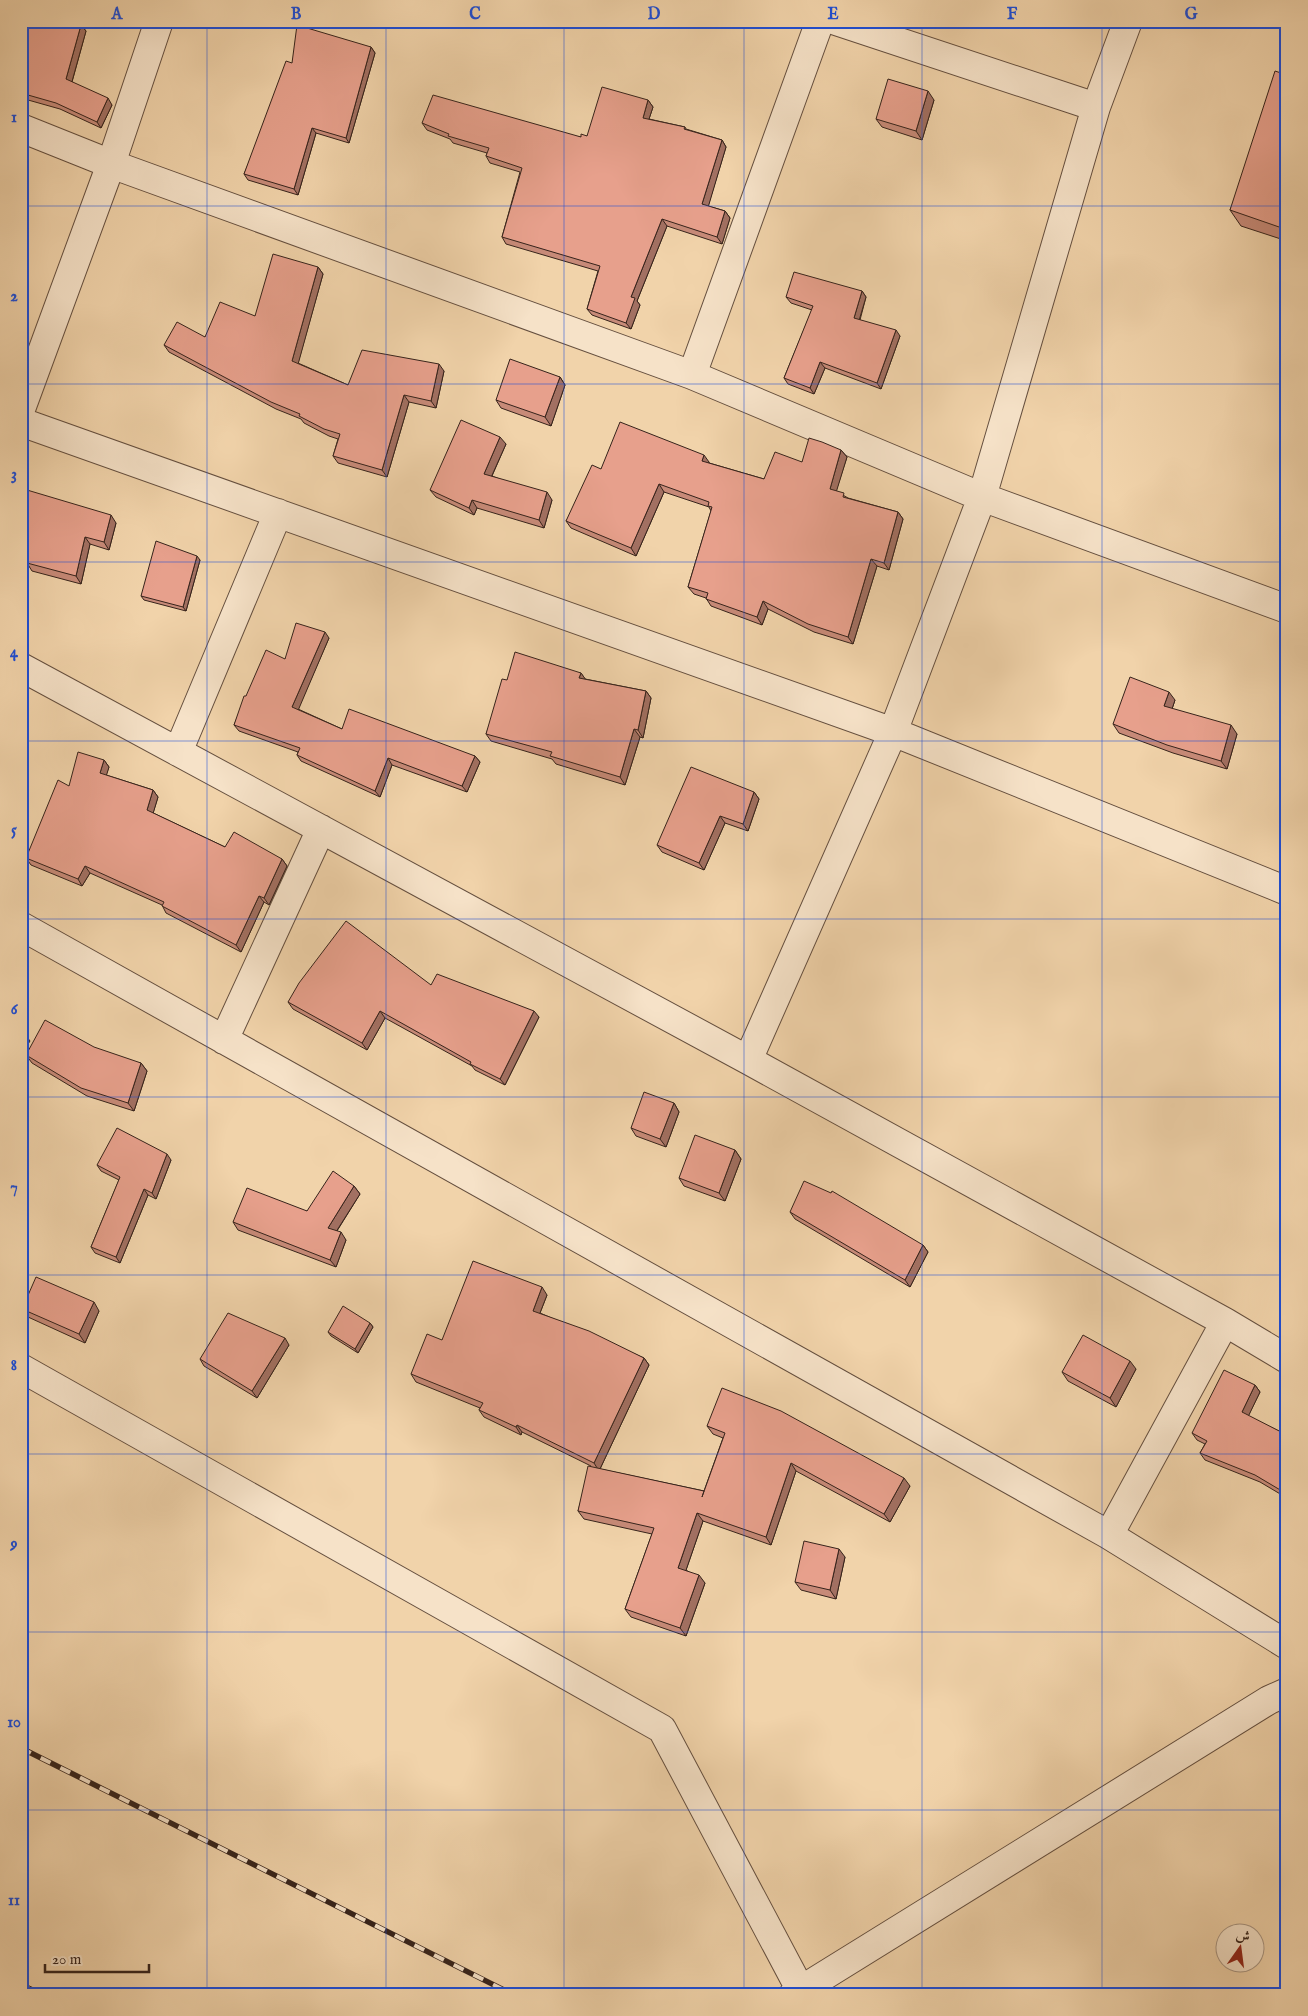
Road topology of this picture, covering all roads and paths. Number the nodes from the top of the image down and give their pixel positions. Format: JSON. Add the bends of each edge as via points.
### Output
{"nodes":[{"id":1,"x":159,"y":21,"type":"edge"},
{"id":2,"x":820,"y":21,"type":"edge"},
{"id":3,"x":836,"y":21,"type":"edge"},
{"id":4,"x":1128,"y":21,"type":"edge"},
{"id":5,"x":1096,"y":107,"type":"junction"},
{"id":6,"x":21,"y":128,"type":"edge"},
{"id":7,"x":111,"y":164,"type":"junction"},
{"id":8,"x":692,"y":375,"type":"junction"},
{"id":9,"x":21,"y":409,"type":"edge"},
{"id":10,"x":21,"y":422,"type":"edge"},
{"id":11,"x":982,"y":497,"type":"junction"},
{"id":12,"x":278,"y":513,"type":"junction"},
{"id":13,"x":1287,"y":609,"type":"edge"},
{"id":14,"x":21,"y":667,"type":"edge"},
{"id":15,"x":893,"y":732,"type":"junction"},
{"id":16,"x":178,"y":752,"type":"junction"},
{"id":17,"x":321,"y":829,"type":"junction"},
{"id":18,"x":1287,"y":891,"type":"edge"},
{"id":19,"x":21,"y":926,"type":"edge"},
{"id":20,"x":224,"y":1040,"type":"junction"},
{"id":21,"x":748,"y":1060,"type":"junction"},
{"id":22,"x":1225,"y":1322,"type":"junction"},
{"id":23,"x":1287,"y":1359,"type":"edge"},
{"id":24,"x":21,"y":1368,"type":"edge"},
{"id":25,"x":1109,"y":1536,"type":"junction"},
{"id":26,"x":1287,"y":1645,"type":"edge"},
{"id":27,"x":1287,"y":1692,"type":"edge"},
{"id":28,"x":797,"y":1993,"type":"edge"}],
"edges":[{"from":1,"to":7,"type":"street"},
{"from":2,"to":8,"type":"street"},
{"from":3,"to":5,"type":"street"},
{"from":4,"to":5,"type":"street"},
{"from":5,"to":11,"type":"street"},
{"from":6,"to":7,"type":"street"},
{"from":7,"to":8,"type":"street"},
{"from":7,"to":9,"type":"street"},
{"from":8,"to":11,"type":"street"},
{"from":10,"to":12,"type":"street"},
{"from":11,"to":13,"type":"street"},
{"from":11,"to":15,"type":"street"},
{"from":12,"to":15,"type":"street"},
{"from":12,"to":16,"type":"street"},
{"from":14,"to":16,"type":"street"},
{"from":15,"to":18,"type":"street"},
{"from":15,"to":21,"type":"street"},
{"from":16,"to":17,"type":"street"},
{"from":17,"to":20,"type":"street"},
{"from":17,"to":21,"type":"street"},
{"from":19,"to":20,"type":"street"},
{"from":20,"to":25,"type":"street"},
{"from":21,"to":22,"type":"street"},
{"from":22,"to":23,"type":"street"},
{"from":22,"to":25,"type":"street"},
{"from":24,"to":28,"type":"street","via":[[662,1729]]},
{"from":25,"to":26,"type":"street"},
{"from":27,"to":28,"type":"street","via":[[1269,1700]]}]}
